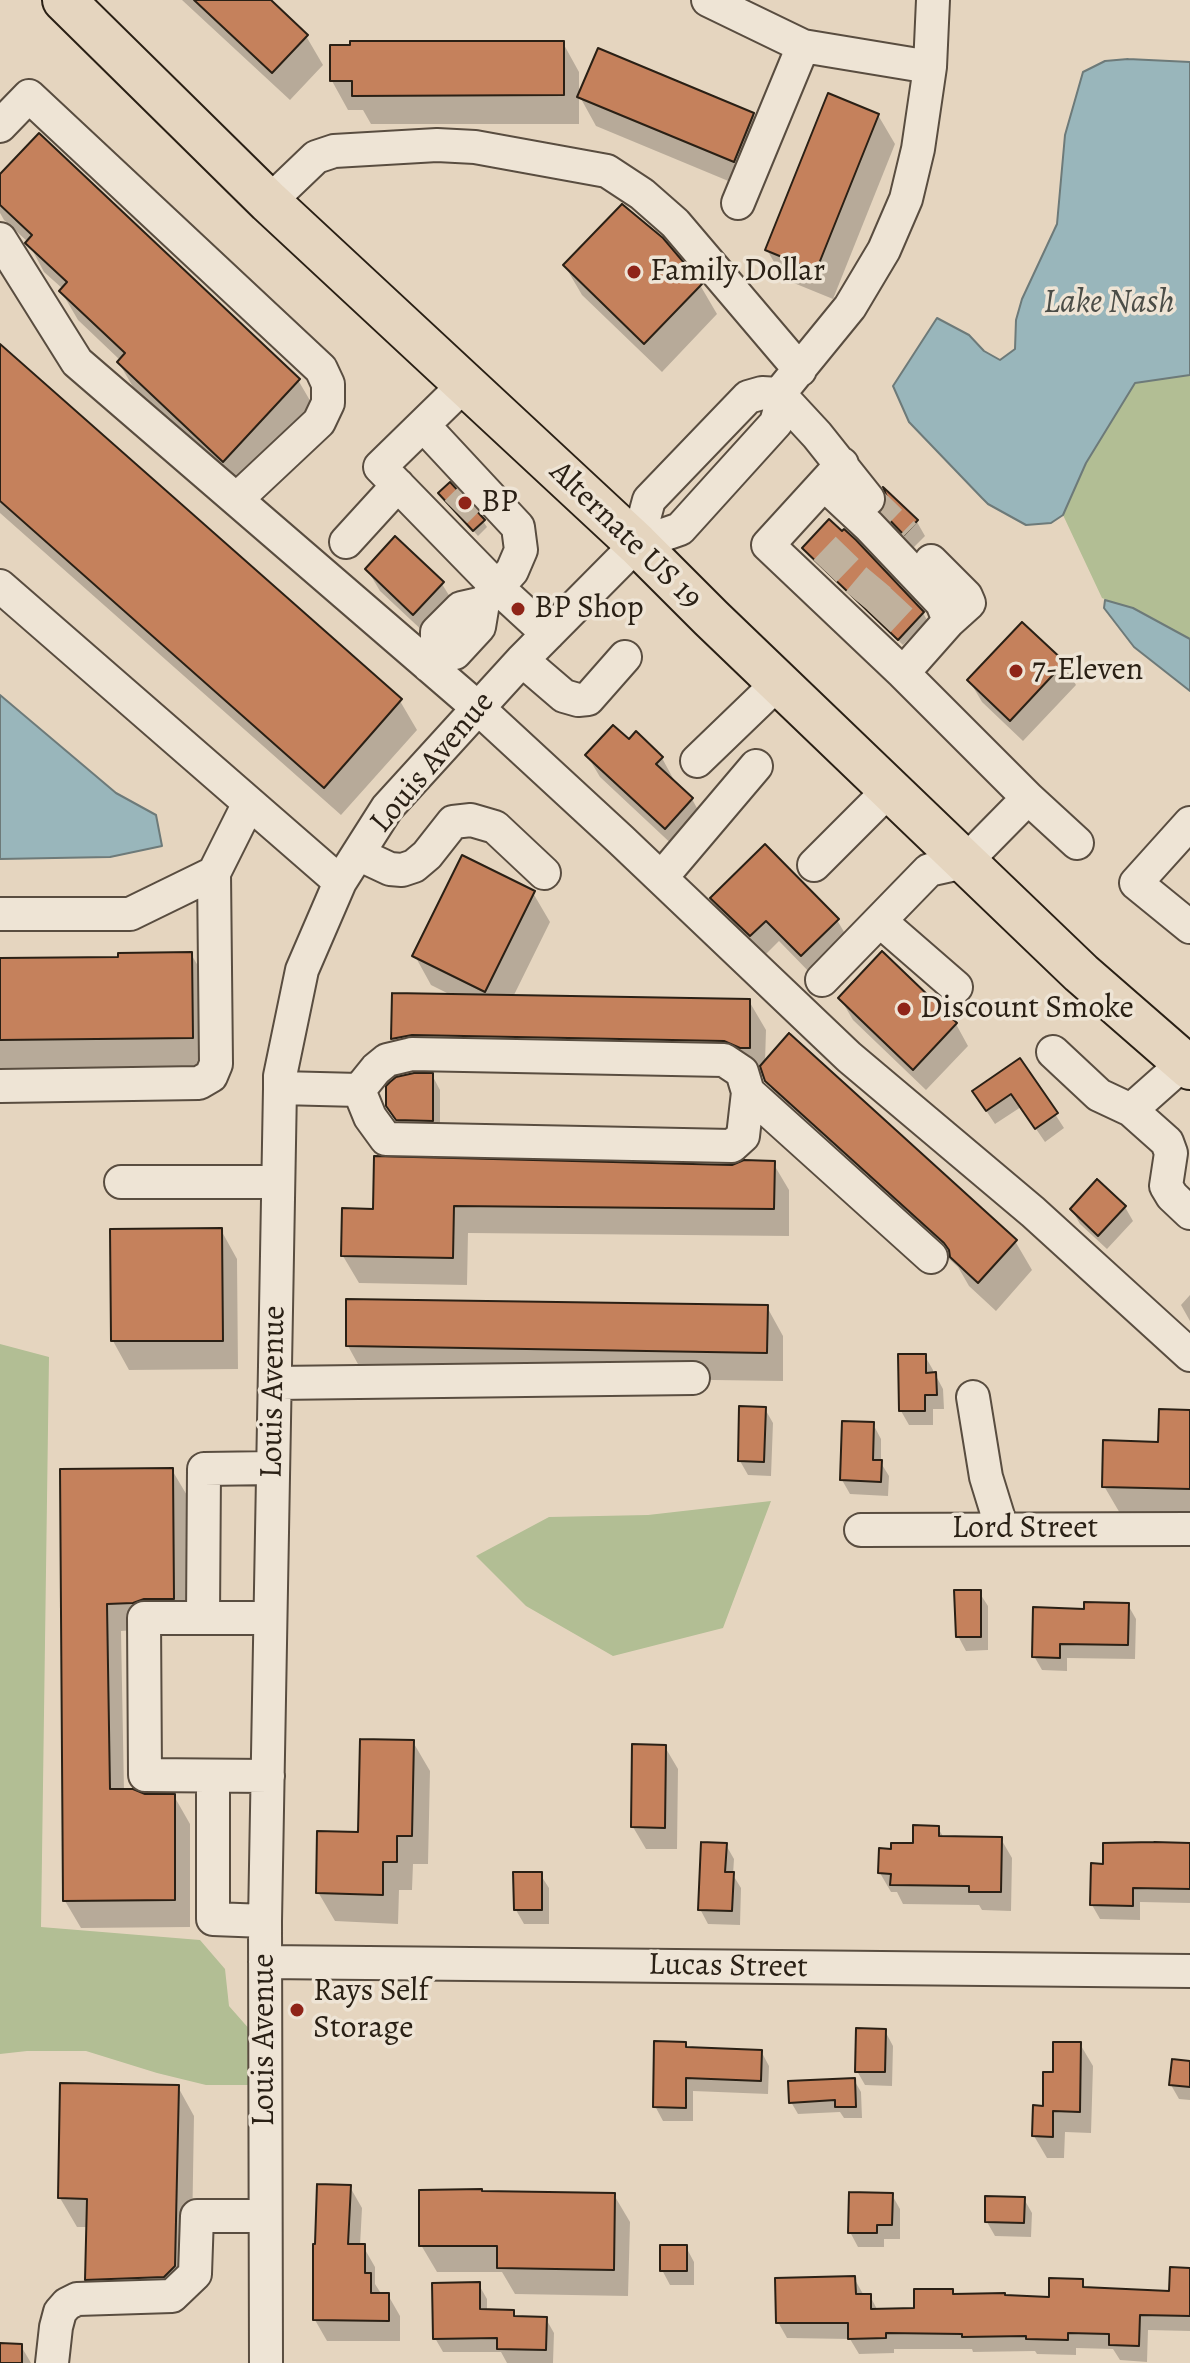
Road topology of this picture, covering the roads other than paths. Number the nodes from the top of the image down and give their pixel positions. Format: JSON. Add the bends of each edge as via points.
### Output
{"nodes":[{"id":1,"x":64,"y":0,"type":"edge"},
{"id":2,"x":708,"y":0,"type":"edge"},
{"id":3,"x":933,"y":0,"type":"edge"},
{"id":4,"x":803,"y":46,"type":"junction"},
{"id":5,"x":930,"y":67,"type":"junction"},
{"id":6,"x":0,"y":126,"type":"edge"},
{"id":7,"x":269,"y":202,"type":"junction"},
{"id":8,"x":738,"y":203,"type":"dead end"},
{"id":9,"x":0,"y":239,"type":"edge"},
{"id":10,"x":789,"y":382,"type":"junction"},
{"id":11,"x":464,"y":385,"type":"junction"},
{"id":12,"x":423,"y":425,"type":"junction"},
{"id":13,"x":833,"y":474,"type":"junction"},
{"id":14,"x":398,"y":485,"type":"junction"},
{"id":15,"x":237,"y":499,"type":"junction"},
{"id":16,"x":463,"y":505,"type":"junction"},
{"id":17,"x":346,"y":542,"type":"dead end"},
{"id":18,"x":637,"y":544,"type":"junction"},
{"id":19,"x":902,"y":566,"type":"junction"},
{"id":20,"x":0,"y":586,"type":"edge"},
{"id":21,"x":490,"y":596,"type":"junction"},
{"id":22,"x":949,"y":621,"type":"junction"},
{"id":23,"x":548,"y":634,"type":"junction"},
{"id":24,"x":625,"y":657,"type":"dead end"},
{"id":25,"x":433,"y":660,"type":"junction"},
{"id":26,"x":522,"y":660,"type":"junction"},
{"id":27,"x":903,"y":673,"type":"junction"},
{"id":28,"x":779,"y":682,"type":"junction"},
{"id":29,"x":478,"y":708,"type":"junction"},
{"id":30,"x":697,"y":761,"type":"dead end"},
{"id":31,"x":756,"y":766,"type":"dead end"},
{"id":32,"x":889,"y":790,"type":"junction"},
{"id":33,"x":1028,"y":798,"type":"junction"},
{"id":34,"x":249,"y":803,"type":"junction"},
{"id":35,"x":1190,"y":823,"type":"edge"},
{"id":36,"x":1077,"y":843,"type":"dead end"},
{"id":37,"x":358,"y":854,"type":"junction"},
{"id":38,"x":965,"y":862,"type":"junction"},
{"id":39,"x":814,"y":865,"type":"dead end"},
{"id":40,"x":214,"y":873,"type":"junction"},
{"id":41,"x":544,"y":873,"type":"dead end"},
{"id":42,"x":661,"y":878,"type":"junction"},
{"id":43,"x":340,"y":882,"type":"junction"},
{"id":44,"x":0,"y":914,"type":"edge"},
{"id":45,"x":880,"y":921,"type":"junction"},
{"id":46,"x":1190,"y":927,"type":"edge"},
{"id":47,"x":822,"y":980,"type":"dead end"},
{"id":48,"x":956,"y":987,"type":"dead end"},
{"id":49,"x":1053,"y":1052,"type":"dead end"},
{"id":50,"x":1187,"y":1066,"type":"edge"},
{"id":51,"x":0,"y":1086,"type":"edge"},
{"id":52,"x":280,"y":1088,"type":"junction"},
{"id":53,"x":359,"y":1090,"type":"junction"},
{"id":54,"x":748,"y":1092,"type":"junction"},
{"id":55,"x":1131,"y":1110,"type":"junction"},
{"id":56,"x":121,"y":1182,"type":"dead end"},
{"id":57,"x":278,"y":1182,"type":"junction"},
{"id":58,"x":1190,"y":1213,"type":"edge"},
{"id":59,"x":931,"y":1257,"type":"dead end"},
{"id":60,"x":1190,"y":1355,"type":"edge"},
{"id":61,"x":693,"y":1378,"type":"dead end"},
{"id":62,"x":275,"y":1383,"type":"junction"},
{"id":63,"x":973,"y":1397,"type":"dead end"},
{"id":64,"x":273,"y":1468,"type":"junction"},
{"id":65,"x":1002,"y":1529,"type":"junction"},
{"id":66,"x":1190,"y":1529,"type":"edge"},
{"id":67,"x":861,"y":1530,"type":"dead end"},
{"id":68,"x":203,"y":1618,"type":"junction"},
{"id":69,"x":270,"y":1618,"type":"junction"},
{"id":70,"x":213,"y":1776,"type":"junction"},
{"id":71,"x":268,"y":1776,"type":"junction"},
{"id":72,"x":265,"y":1921,"type":"junction"},
{"id":73,"x":265,"y":1962,"type":"junction"},
{"id":74,"x":1190,"y":1971,"type":"edge"},
{"id":75,"x":265,"y":2216,"type":"junction"},
{"id":76,"x":52,"y":2363,"type":"edge"},
{"id":77,"x":266,"y":2363,"type":"edge"}],
"edges":[{"from":1,"to":7,"type":"main road","name":"Alternate US 19"},
{"from":2,"to":4,"type":"street"},
{"from":3,"to":5,"type":"street"},
{"from":4,"to":5,"type":"street"},
{"from":4,"to":8,"type":"street"},
{"from":5,"to":10,"type":"street","via":[[906,199],[884,250],[850,307]]},
{"from":6,"to":15,"type":"street","via":[[29,96],[321,369],[328,403],[319,422]]},
{"from":7,"to":10,"type":"street","via":[[316,157],[334,151],[475,147],[607,171],[675,223]]},
{"from":7,"to":11,"type":"main road","name":"Alternate US 19"},
{"from":9,"to":15,"type":"street","via":[[77,362]]},
{"from":10,"to":13,"type":"street"},
{"from":10,"to":18,"type":"street","via":[[776,423],[680,529]]},
{"from":11,"to":12,"type":"street"},
{"from":11,"to":18,"type":"main road","name":"Alternate US 19"},
{"from":12,"to":14,"type":"street","via":[[380,467]]},
{"from":12,"to":16,"type":"street"},
{"from":13,"to":19,"type":"street"},
{"from":13,"to":27,"type":"street","via":[[768,545],[818,578],[861,620]]},
{"from":14,"to":16,"type":"street"},
{"from":14,"to":17,"type":"street"},
{"from":15,"to":25,"type":"street"},
{"from":16,"to":21,"type":"street"},
{"from":16,"to":21,"type":"street","via":[[518,527],[521,550],[512,571]]},
{"from":18,"to":23,"type":"street","name":"Louis Avenue"},
{"from":18,"to":28,"type":"main road","name":"Alternate US 19"},
{"from":19,"to":22,"type":"street","via":[[942,603]]},
{"from":19,"to":22,"type":"street","via":[[966,596],[969,603]]},
{"from":20,"to":34,"type":"street"},
{"from":21,"to":23,"type":"street"},
{"from":21,"to":25,"type":"street","via":[[479,627],[455,653]]},
{"from":22,"to":27,"type":"street"},
{"from":23,"to":26,"type":"street","name":"Louis Avenue"},
{"from":24,"to":26,"type":"street","via":[[588,699],[578,700],[564,696]]},
{"from":25,"to":29,"type":"street"},
{"from":26,"to":29,"type":"street","name":"Louis Avenue"},
{"from":27,"to":33,"type":"street"},
{"from":28,"to":30,"type":"street"},
{"from":28,"to":32,"type":"main road","name":"Alternate US 19"},
{"from":29,"to":37,"type":"street","name":"Louis Avenue","via":[[387,808]]},
{"from":29,"to":42,"type":"street"},
{"from":31,"to":42,"type":"street"},
{"from":32,"to":38,"type":"main road","name":"Alternate US 19"},
{"from":32,"to":39,"type":"street"},
{"from":33,"to":36,"type":"street"},
{"from":33,"to":38,"type":"street"},
{"from":34,"to":40,"type":"street"},
{"from":34,"to":43,"type":"street"},
{"from":35,"to":46,"type":"street","via":[[1136,883]]},
{"from":37,"to":41,"type":"street","via":[[402,870],[427,855],[453,822],[471,820],[495,827]]},
{"from":37,"to":43,"type":"street","name":"Louis Avenue"},
{"from":38,"to":45,"type":"street","via":[[929,870]]},
{"from":38,"to":50,"type":"main road","name":"Alternate US 19"},
{"from":40,"to":44,"type":"street","via":[[130,914]]},
{"from":40,"to":51,"type":"street","via":[[216,1064],[211,1076],[199,1083]]},
{"from":42,"to":60,"type":"street","via":[[849,1057],[1033,1212]]},
{"from":43,"to":52,"type":"street","name":"Louis Avenue","via":[[302,970]]},
{"from":45,"to":47,"type":"street"},
{"from":45,"to":48,"type":"street"},
{"from":49,"to":55,"type":"street","via":[[1099,1095]]},
{"from":50,"to":55,"type":"street"},
{"from":52,"to":53,"type":"street"},
{"from":52,"to":57,"type":"street","name":"Louis Avenue"},
{"from":53,"to":54,"type":"street","via":[[387,1060],[412,1054],[724,1060],[742,1072]]},
{"from":53,"to":54,"type":"street","via":[[386,1139],[732,1146],[743,1136]]},
{"from":54,"to":59,"type":"street"},
{"from":55,"to":58,"type":"street","via":[[1167,1142],[1171,1153],[1166,1186]]},
{"from":56,"to":57,"type":"street"},
{"from":57,"to":62,"type":"street","name":"Louis Avenue"},
{"from":61,"to":62,"type":"street"},
{"from":62,"to":64,"type":"street","name":"Louis Avenue"},
{"from":63,"to":65,"type":"street","via":[[986,1477]]},
{"from":64,"to":68,"type":"street","via":[[204,1469]]},
{"from":64,"to":69,"type":"street","name":"Louis Avenue"},
{"from":65,"to":66,"type":"street","name":"Lord Street"},
{"from":65,"to":67,"type":"street","name":"Lord Street"},
{"from":68,"to":69,"type":"street"},
{"from":68,"to":70,"type":"street","via":[[144,1618],[145,1775]]},
{"from":69,"to":71,"type":"street","name":"Louis Avenue"},
{"from":70,"to":71,"type":"street"},
{"from":70,"to":72,"type":"street","via":[[213,1919]]},
{"from":71,"to":72,"type":"street","name":"Louis Avenue"},
{"from":72,"to":73,"type":"street","name":"Louis Avenue"},
{"from":73,"to":74,"type":"street","name":"Lucas Street"},
{"from":73,"to":75,"type":"street","name":"Louis Avenue"},
{"from":75,"to":76,"type":"street","via":[[197,2216],[195,2274],[172,2296],[77,2299],[67,2304],[56,2327]]},
{"from":75,"to":77,"type":"street","name":"Louis Avenue"}]}
